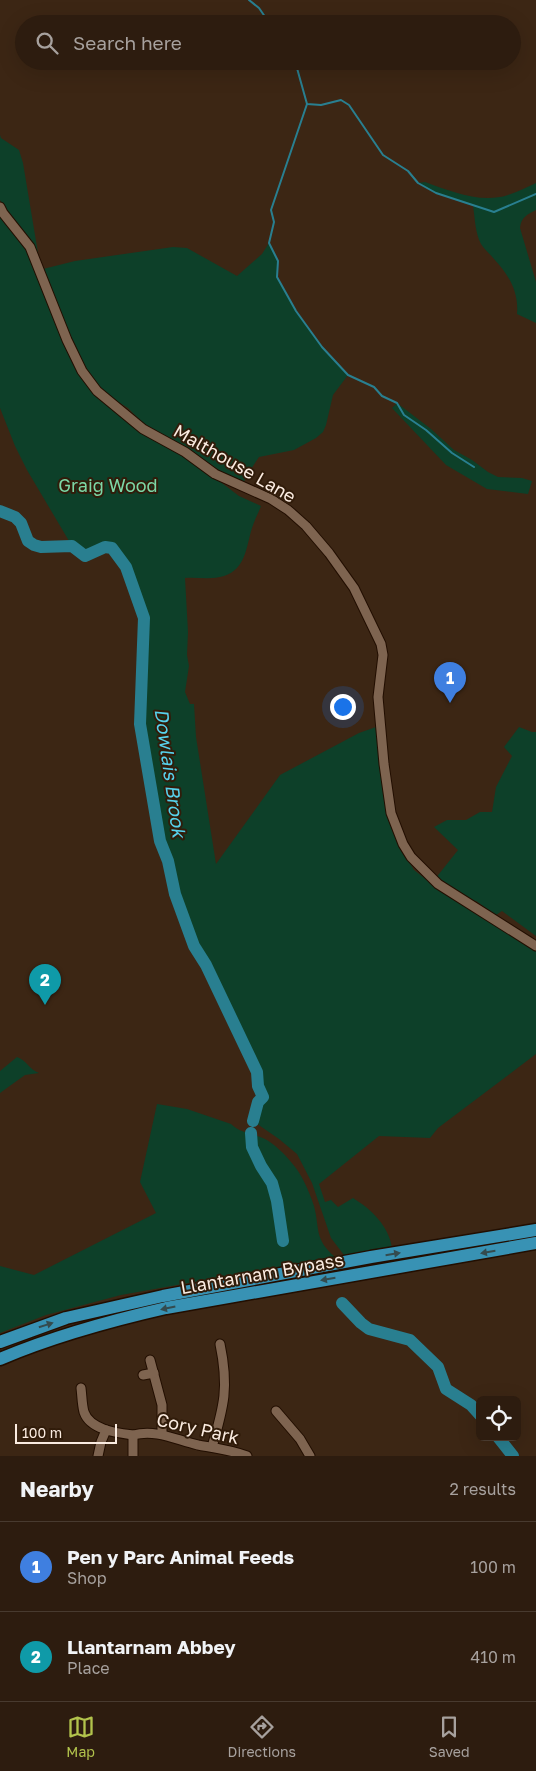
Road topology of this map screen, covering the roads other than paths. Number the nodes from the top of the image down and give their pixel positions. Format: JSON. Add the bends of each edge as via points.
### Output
{"nodes":[{"id":1,"x":0,"y":207,"type":"edge"},
{"id":2,"x":536,"y":946,"type":"edge"},
{"id":3,"x":536,"y":1230,"type":"edge"},
{"id":4,"x":536,"y":1243,"type":"edge"},
{"id":5,"x":0,"y":1342,"type":"edge"},
{"id":6,"x":220,"y":1344,"type":"dead end"},
{"id":7,"x":0,"y":1358,"type":"edge"},
{"id":8,"x":150,"y":1360,"type":"dead end"},
{"id":9,"x":154,"y":1373,"type":"junction"},
{"id":10,"x":143,"y":1375,"type":"dead end"},
{"id":11,"x":81,"y":1388,"type":"dead end"},
{"id":12,"x":276,"y":1411,"type":"dead end"},
{"id":13,"x":106,"y":1430,"type":"junction"},
{"id":14,"x":133,"y":1434,"type":"junction"},
{"id":15,"x":162,"y":1434,"type":"junction"},
{"id":16,"x":209,"y":1446,"type":"junction"},
{"id":17,"x":98,"y":1456,"type":"edge"},
{"id":18,"x":133,"y":1456,"type":"edge"},
{"id":19,"x":203,"y":1456,"type":"edge"},
{"id":20,"x":247,"y":1456,"type":"edge"},
{"id":21,"x":310,"y":1456,"type":"edge"}],
"edges":[{"from":1,"to":2,"type":"street","name":"Malthouse Lane","via":[[30,247],[67,340],[82,371],[97,391],[143,429],[185,452],[215,474],[288,510],[329,553],[363,605],[381,644],[379,707],[384,764],[390,813],[403,844],[411,857],[438,884]]},
{"from":5,"to":3,"type":"highway","name":"Llantarnam Bypass","one_way":true,"via":[[66,1318],[144,1300]]},
{"from":4,"to":7,"type":"highway","name":"Llantarnam Bypass","one_way":true,"via":[[166,1308],[66,1334]]},
{"from":6,"to":16,"type":"street","via":[[226,1389],[219,1423]]},
{"from":8,"to":9,"type":"street"},
{"from":9,"to":10,"type":"street"},
{"from":9,"to":15,"type":"street","via":[[162,1405]]},
{"from":11,"to":13,"type":"street","via":[[84,1413]]},
{"from":12,"to":21,"type":"street"},
{"from":13,"to":14,"type":"street"},
{"from":13,"to":17,"type":"street"},
{"from":14,"to":15,"type":"street","name":"Cory Park"},
{"from":14,"to":18,"type":"street","name":"Cory Park"},
{"from":15,"to":16,"type":"street","name":"Cory Park"},
{"from":16,"to":19,"type":"street"},
{"from":16,"to":20,"type":"street","name":"Cory Park"}]}
